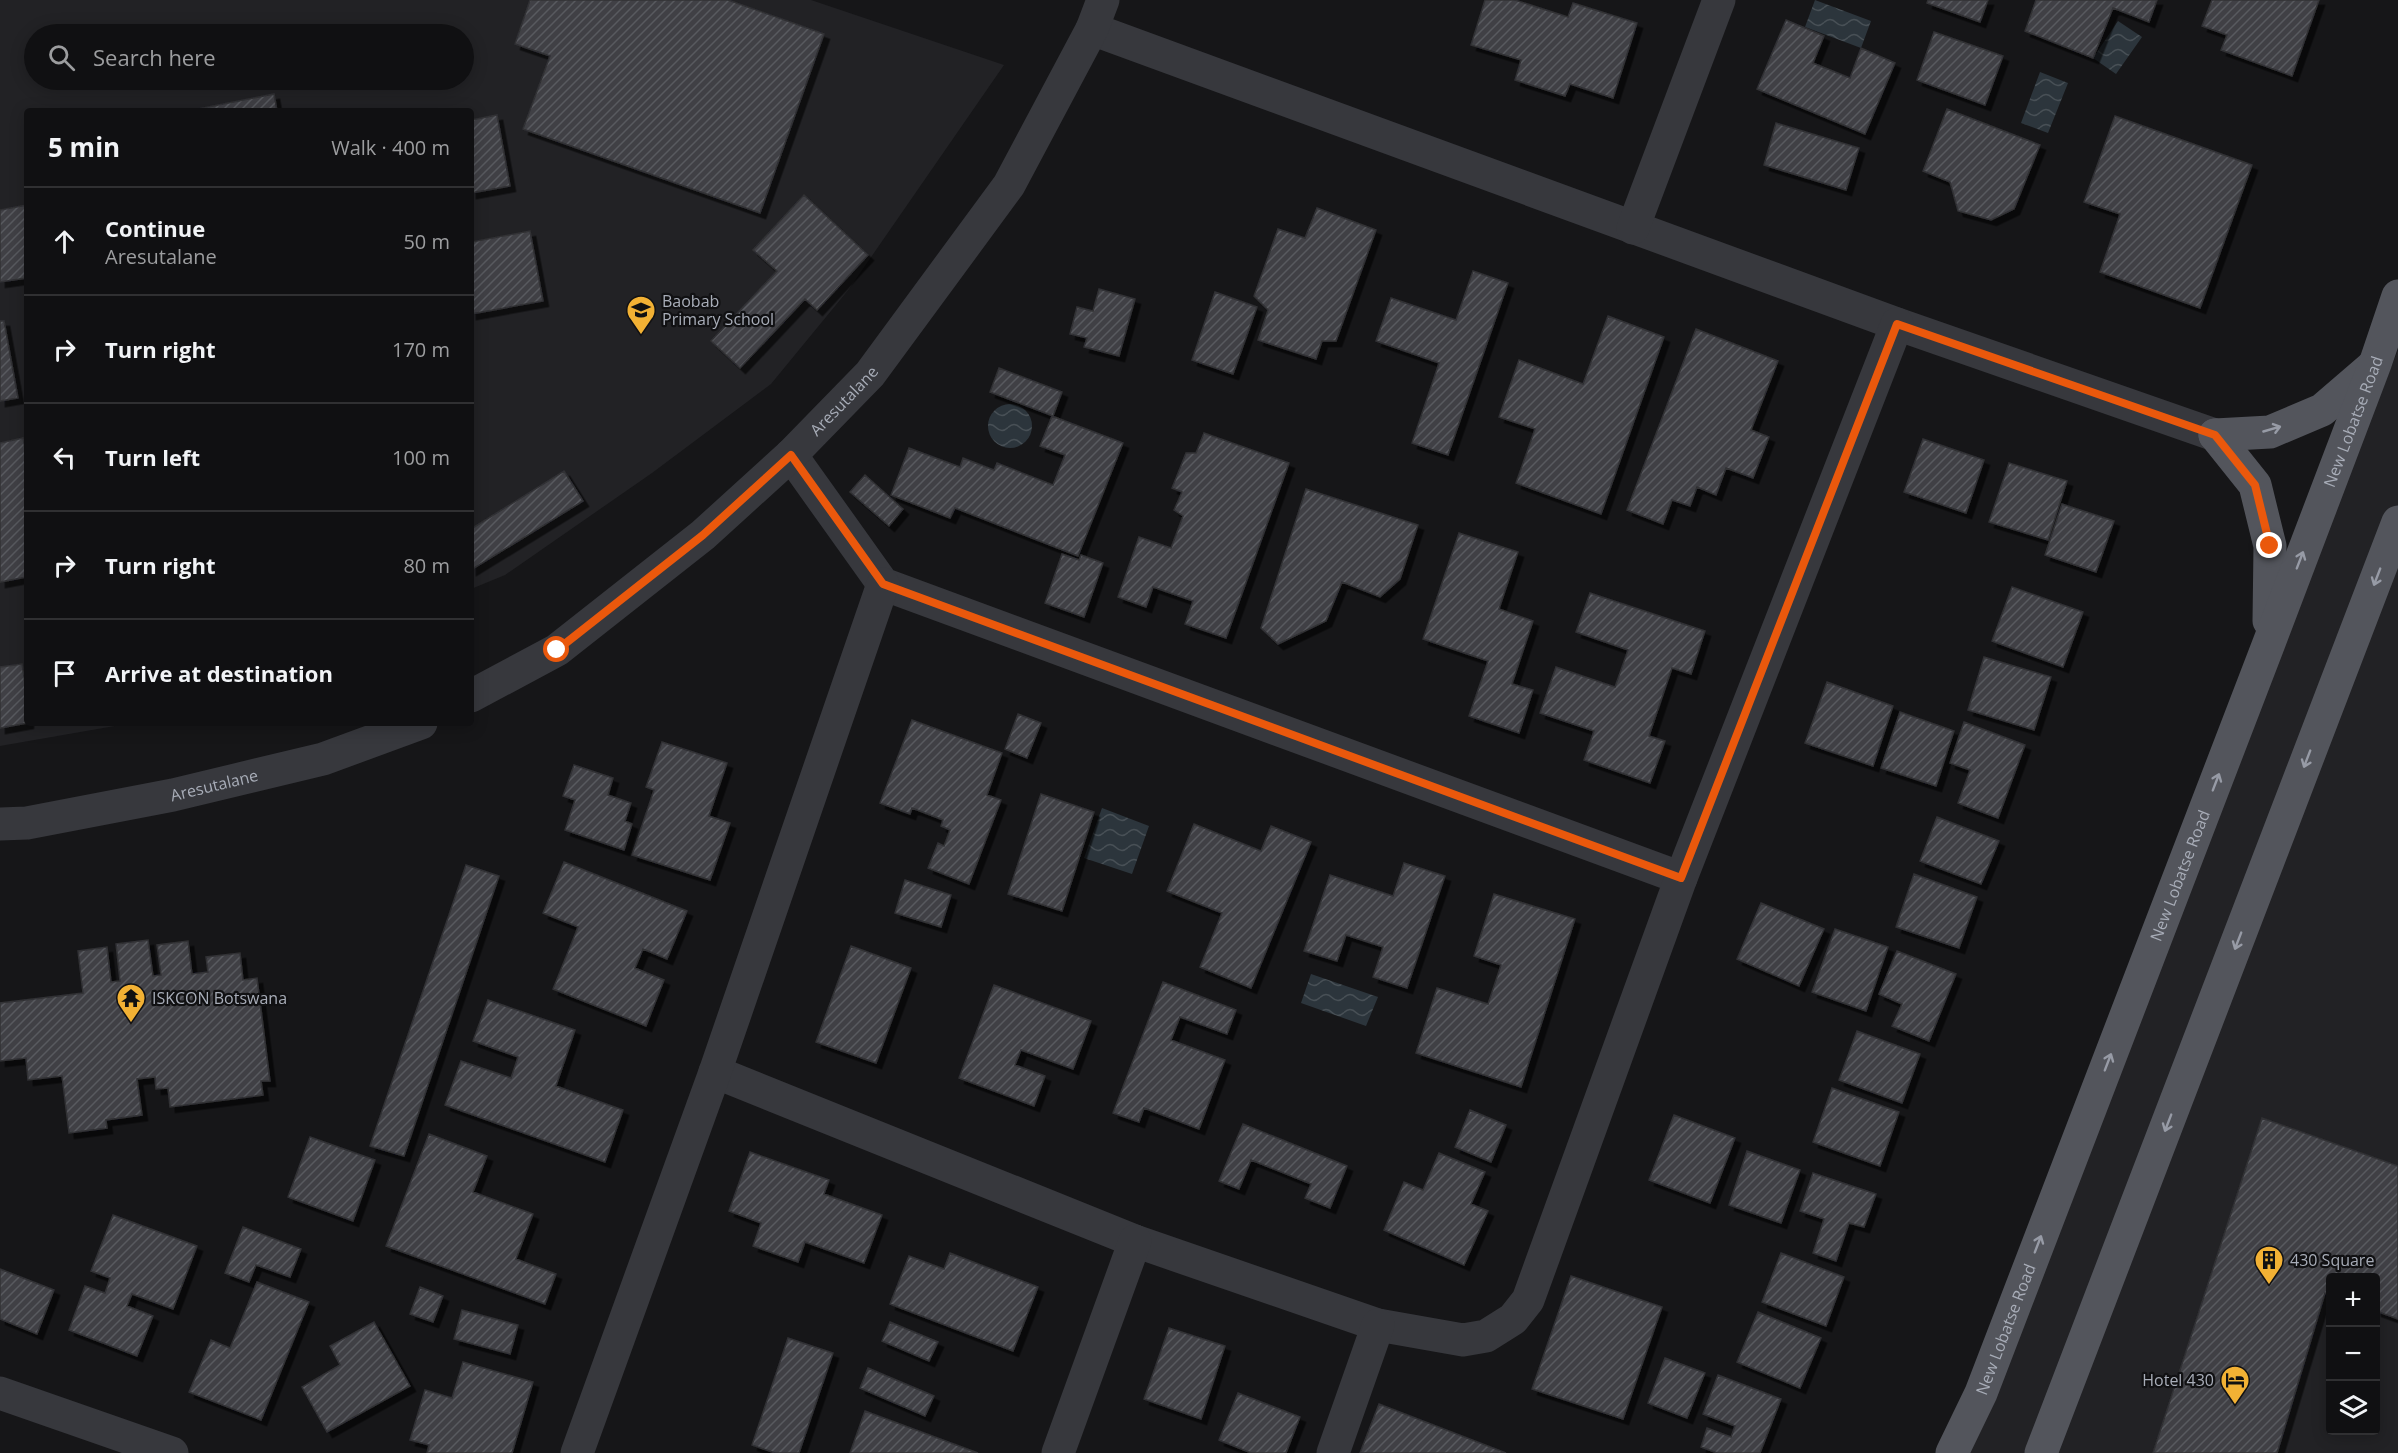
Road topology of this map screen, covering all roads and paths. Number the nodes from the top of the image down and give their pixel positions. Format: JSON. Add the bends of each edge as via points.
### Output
{"nodes":[{"id":1,"x":1719,"y":0,"type":"edge"},
{"id":2,"x":1098,"y":14,"type":"edge"},
{"id":3,"x":1633,"y":228,"type":"junction"},
{"id":4,"x":2398,"y":296,"type":"edge"},
{"id":5,"x":1897,"y":324,"type":"junction"},
{"id":6,"x":2375,"y":364,"type":"junction"},
{"id":7,"x":2215,"y":435,"type":"junction"},
{"id":8,"x":791,"y":455,"type":"junction"},
{"id":9,"x":2398,"y":522,"type":"edge"},
{"id":10,"x":883,"y":584,"type":"junction"},
{"id":11,"x":2269,"y":643,"type":"junction"},
{"id":12,"x":474,"y":694,"type":"edge"},
{"id":13,"x":413,"y":726,"type":"edge"},
{"id":14,"x":0,"y":824,"type":"edge"},
{"id":15,"x":1681,"y":878,"type":"junction"},
{"id":16,"x":716,"y":1072,"type":"junction"},
{"id":17,"x":1135,"y":1241,"type":"junction"},
{"id":18,"x":1378,"y":1325,"type":"junction"},
{"id":19,"x":0,"y":1393,"type":"edge"},
{"id":20,"x":2046,"y":1449,"type":"edge"},
{"id":21,"x":172,"y":1453,"type":"edge"},
{"id":22,"x":578,"y":1453,"type":"edge"},
{"id":23,"x":1058,"y":1453,"type":"edge"},
{"id":24,"x":1332,"y":1453,"type":"edge"},
{"id":25,"x":1952,"y":1453,"type":"edge"}],
"edges":[{"from":1,"to":3,"type":"street"},
{"from":2,"to":3,"type":"street"},
{"from":2,"to":8,"type":"street","name":"Aresutalane","via":[[1009,185],[870,374]]},
{"from":3,"to":5,"type":"street"},
{"from":4,"to":6,"type":"main road","name":"New Lobatse Road"},
{"from":5,"to":7,"type":"street"},
{"from":5,"to":15,"type":"street"},
{"from":7,"to":6,"type":"main road","one_way":true,"via":[[2270,432],[2322,410]]},
{"from":11,"to":6,"type":"main road","name":"New Lobatse Road","one_way":true},
{"from":7,"to":11,"type":"main road","via":[[2255,485],[2270,546]]},
{"from":8,"to":10,"type":"street"},
{"from":8,"to":12,"type":"street","name":"Aresutalane","via":[[703,535],[557,650]]},
{"from":9,"to":20,"type":"main road","one_way":true},
{"from":10,"to":15,"type":"street"},
{"from":10,"to":16,"type":"street"},
{"from":25,"to":11,"type":"main road","name":"New Lobatse Road","one_way":true,"via":[[1981,1393]]},
{"from":13,"to":14,"type":"street","name":"Aresutalane","via":[[323,759],[173,795],[27,823]]},
{"from":15,"to":18,"type":"street","via":[[1528,1300],[1513,1319],[1486,1336],[1462,1340]]},
{"from":16,"to":17,"type":"street"},
{"from":16,"to":22,"type":"street"},
{"from":17,"to":18,"type":"street"},
{"from":17,"to":23,"type":"street"},
{"from":18,"to":24,"type":"street"},
{"from":19,"to":21,"type":"street"}]}
